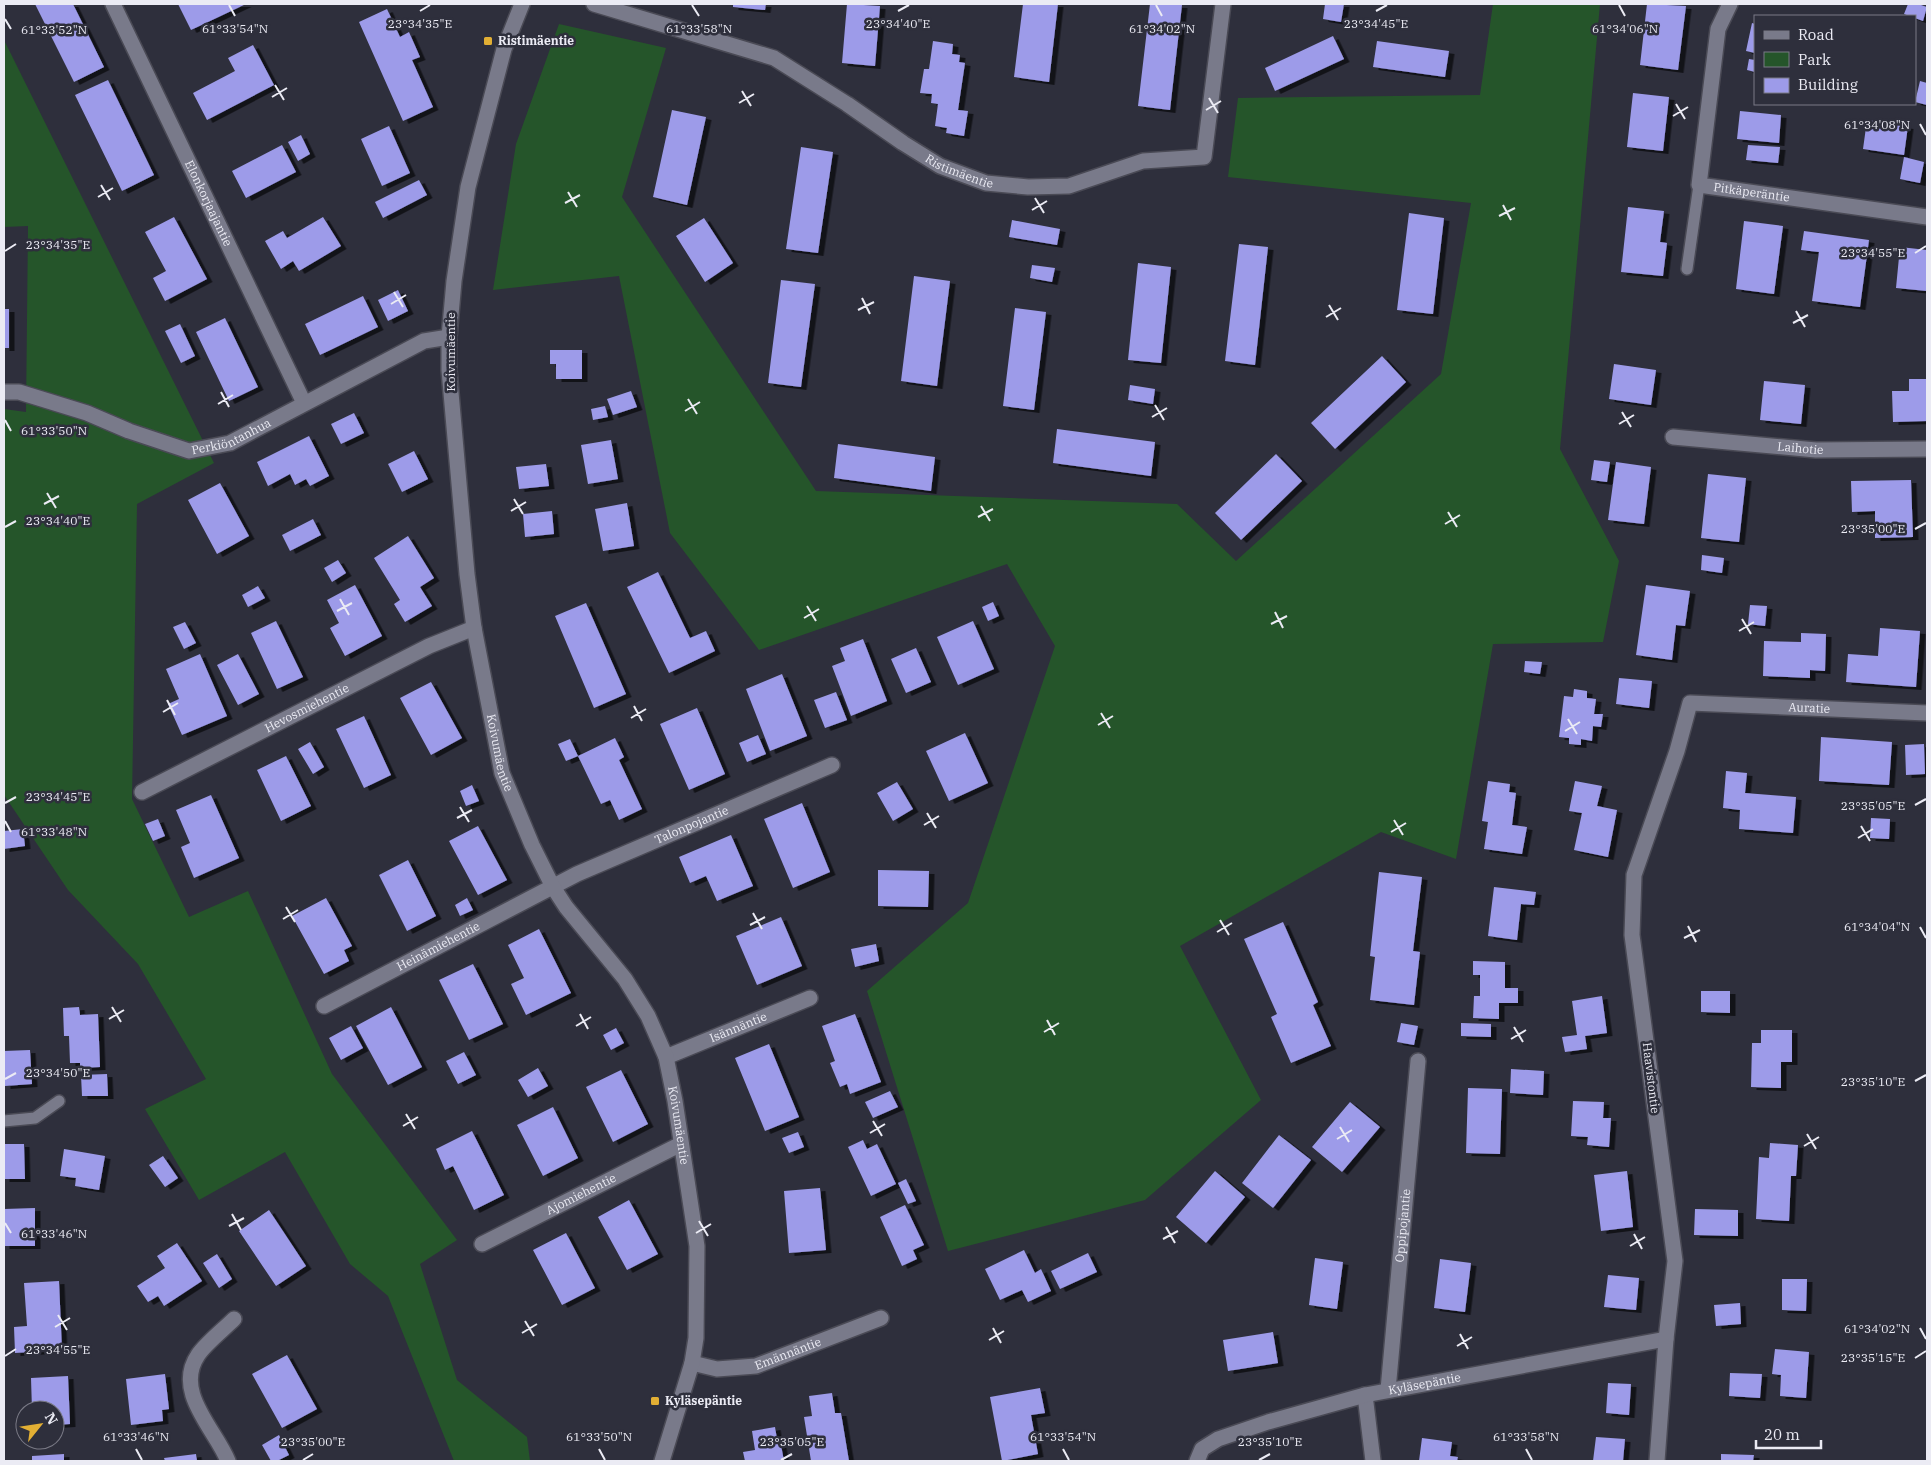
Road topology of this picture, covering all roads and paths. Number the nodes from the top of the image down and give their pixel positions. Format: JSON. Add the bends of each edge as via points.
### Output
{"nodes":[{"id":1,"x":113,"y":4,"type":"edge"},
{"id":2,"x":522,"y":4,"type":"edge"},
{"id":3,"x":594,"y":4,"type":"edge"},
{"id":4,"x":1223,"y":4,"type":"edge"},
{"id":5,"x":1730,"y":4,"type":"edge"},
{"id":6,"x":1699,"y":185,"type":"junction"},
{"id":7,"x":1927,"y":217,"type":"edge"},
{"id":8,"x":1687,"y":269,"type":"dead end"},
{"id":9,"x":449,"y":337,"type":"junction"},
{"id":10,"x":4,"y":392,"type":"edge"},
{"id":11,"x":304,"y":403,"type":"junction"},
{"id":12,"x":1673,"y":437,"type":"dead end"},
{"id":13,"x":1927,"y":449,"type":"edge"},
{"id":14,"x":474,"y":628,"type":"junction"},
{"id":15,"x":1690,"y":703,"type":"joint"},
{"id":16,"x":1927,"y":713,"type":"edge"},
{"id":17,"x":832,"y":764,"type":"dead end"},
{"id":18,"x":142,"y":792,"type":"dead end"},
{"id":19,"x":553,"y":887,"type":"junction"},
{"id":20,"x":810,"y":998,"type":"dead end"},
{"id":21,"x":324,"y":1006,"type":"dead end"},
{"id":22,"x":666,"y":1057,"type":"junction"},
{"id":23,"x":1418,"y":1061,"type":"dead end"},
{"id":24,"x":59,"y":1101,"type":"dead end"},
{"id":25,"x":4,"y":1121,"type":"edge"},
{"id":26,"x":681,"y":1144,"type":"junction"},
{"id":27,"x":482,"y":1244,"type":"dead end"},
{"id":28,"x":881,"y":1318,"type":"dead end"},
{"id":29,"x":234,"y":1319,"type":"dead end"},
{"id":30,"x":1666,"y":1340,"type":"junction"},
{"id":31,"x":692,"y":1363,"type":"junction"},
{"id":32,"x":1388,"y":1390,"type":"junction"},
{"id":33,"x":1365,"y":1395,"type":"junction"},
{"id":34,"x":228,"y":1461,"type":"edge"},
{"id":35,"x":662,"y":1461,"type":"edge"},
{"id":36,"x":1197,"y":1461,"type":"edge"},
{"id":37,"x":1373,"y":1461,"type":"edge"},
{"id":38,"x":1657,"y":1461,"type":"edge"}],
"edges":[{"from":1,"to":11,"type":"street","name":"Elonkorjaajantie"},
{"from":2,"to":9,"type":"street","name":"Koivumäentie","via":[[504,50],[468,187]]},
{"from":3,"to":4,"type":"street","name":"Ristimäentie","via":[[774,58],[940,166],[986,183],[1028,187],[1069,186],[1143,161],[1204,157]]},
{"from":5,"to":6,"type":"street","name":"Pitkäperäntie","via":[[1718,29]]},
{"from":6,"to":7,"type":"street","name":"Pitkäperäntie"},
{"from":6,"to":8,"type":"lane"},
{"from":9,"to":11,"type":"street","name":"Perkiöntanhua","via":[[424,341]]},
{"from":9,"to":14,"type":"street","name":"Koivumäentie","via":[[456,464]]},
{"from":10,"to":11,"type":"street","name":"Perkiöntanhua","via":[[19,392],[87,413],[189,451],[230,443]]},
{"from":12,"to":13,"type":"street","name":"Laihotie","via":[[1816,450]]},
{"from":14,"to":18,"type":"street","name":"Hevosmiehentie","via":[[429,646]]},
{"from":14,"to":19,"type":"street","name":"Koivumäentie","via":[[502,773]]},
{"from":15,"to":16,"type":"street","name":"Auratie"},
{"from":15,"to":30,"type":"street","name":"Haavistontie","via":[[1634,875],[1632,935],[1674,1261]]},
{"from":17,"to":19,"type":"street","name":"Talonpojantie"},
{"from":19,"to":21,"type":"street","name":"Heinämiehentie"},
{"from":19,"to":22,"type":"street","name":"Koivumäentie","via":[[625,979],[648,1016]]},
{"from":20,"to":22,"type":"street","name":"Isännäntie"},
{"from":22,"to":26,"type":"street","name":"Koivumäentie"},
{"from":23,"to":32,"type":"street","name":"Oppipojantie"},
{"from":24,"to":25,"type":"lane","via":[[35,1118]]},
{"from":26,"to":27,"type":"street","name":"Ajomiehentie"},
{"from":26,"to":31,"type":"street","name":"Koivumäentie","via":[[697,1246],[696,1338]]},
{"from":28,"to":31,"type":"street","name":"Emännäntie","via":[[756,1366],[717,1369]]},
{"from":29,"to":34,"type":"street","via":[[198,1355],[190,1376],[196,1408]]},
{"from":30,"to":32,"type":"street","name":"Kyläsepäntie"},
{"from":30,"to":38,"type":"street","name":"Haavistontie"},
{"from":31,"to":35,"type":"street","name":"Koivumäentie"},
{"from":32,"to":33,"type":"street","name":"Kyläsepäntie"},
{"from":33,"to":36,"type":"street","name":"Kyläsepäntie","via":[[1218,1439],[1202,1449]]},
{"from":33,"to":37,"type":"street"}]}
